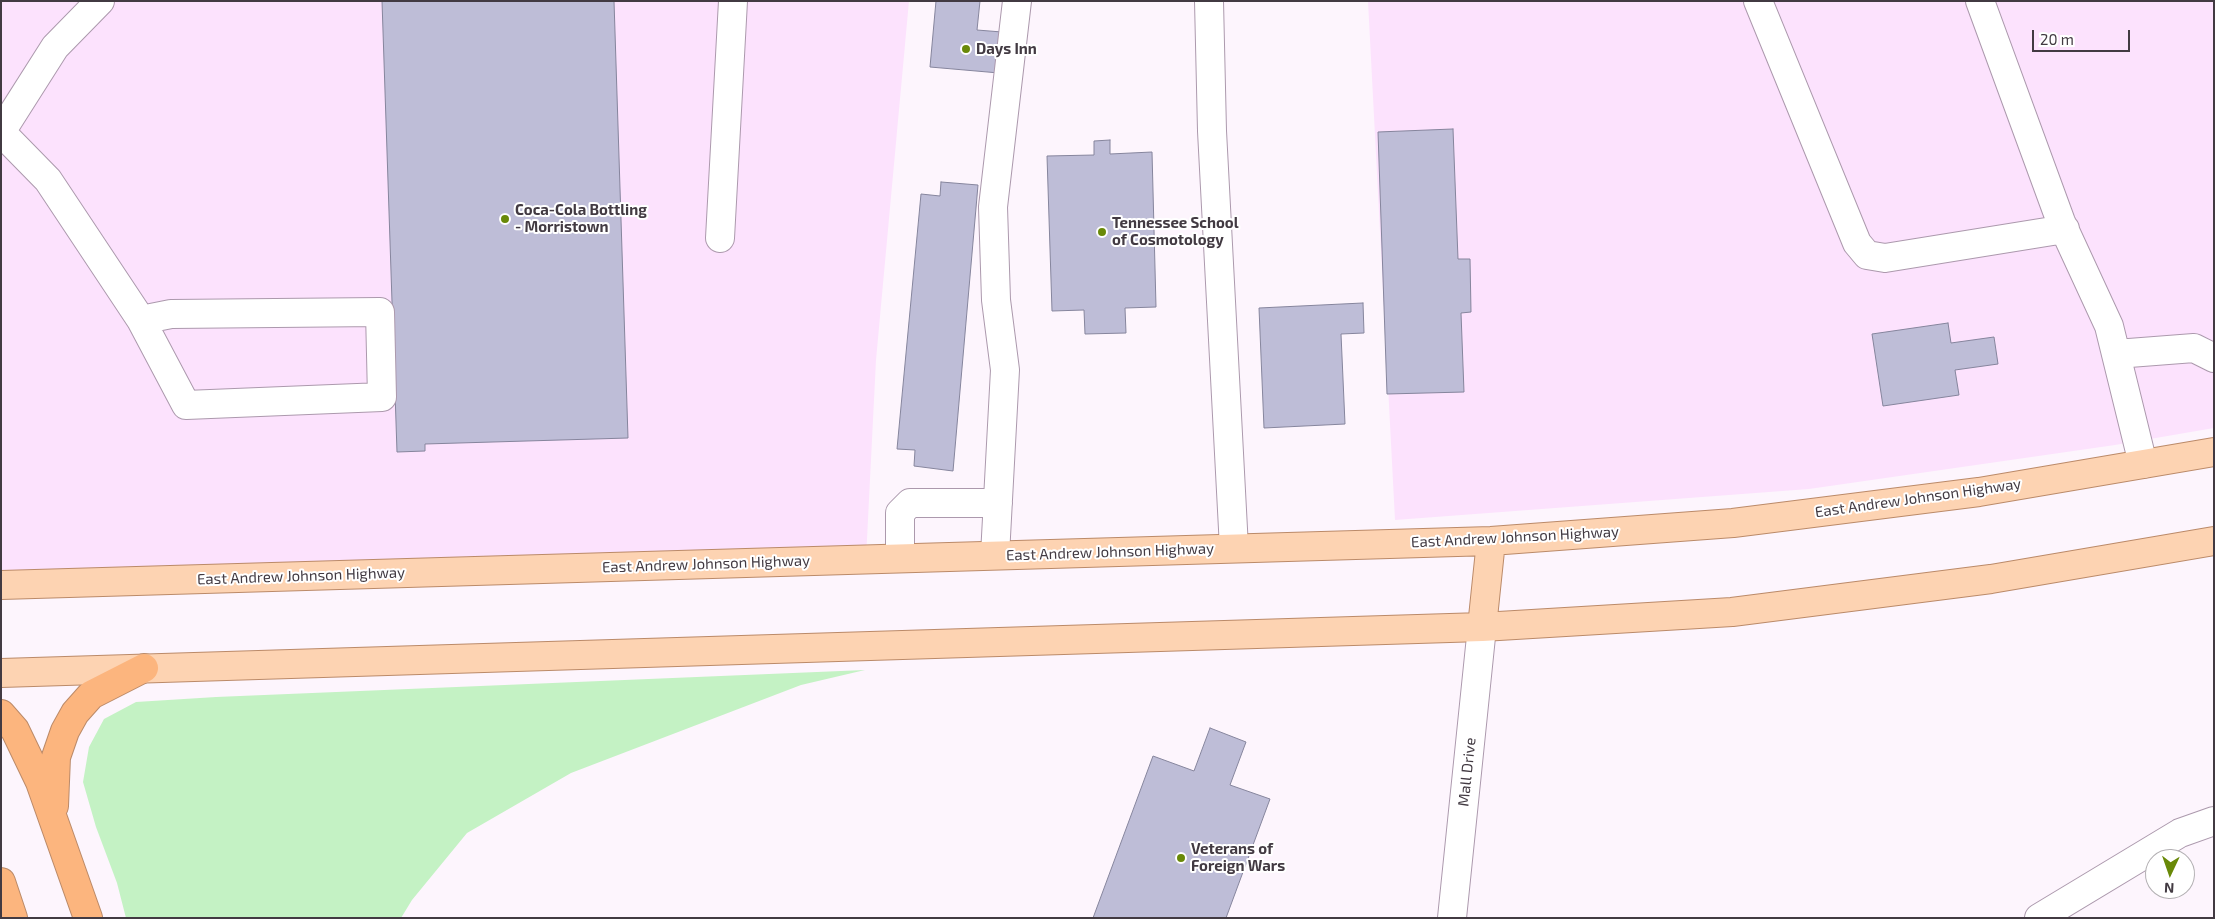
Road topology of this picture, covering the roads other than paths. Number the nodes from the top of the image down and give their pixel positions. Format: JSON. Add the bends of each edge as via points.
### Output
{"nodes":[{"id":1,"x":100,"y":1,"type":"edge"},
{"id":2,"x":733,"y":1,"type":"edge"},
{"id":3,"x":1017,"y":1,"type":"edge"},
{"id":4,"x":1209,"y":1,"type":"edge"},
{"id":5,"x":1758,"y":1,"type":"edge"},
{"id":6,"x":1980,"y":1,"type":"edge"},
{"id":7,"x":1,"y":132,"type":"edge"},
{"id":8,"x":2065,"y":229,"type":"junction"},
{"id":9,"x":720,"y":238,"type":"dead end"},
{"id":10,"x":141,"y":320,"type":"junction"},
{"id":11,"x":2116,"y":354,"type":"junction"},
{"id":12,"x":2214,"y":358,"type":"edge"},
{"id":13,"x":2214,"y":452,"type":"edge"},
{"id":14,"x":2144,"y":464,"type":"junction"},
{"id":15,"x":998,"y":503,"type":"junction"},
{"id":16,"x":1491,"y":541,"type":"junction"},
{"id":17,"x":2214,"y":541,"type":"edge"},
{"id":18,"x":1234,"y":548,"type":"junction"},
{"id":19,"x":995,"y":555,"type":"junction"},
{"id":20,"x":900,"y":558,"type":"junction"},
{"id":21,"x":1,"y":585,"type":"edge"},
{"id":22,"x":1482,"y":627,"type":"junction"},
{"id":23,"x":144,"y":668,"type":"junction"},
{"id":24,"x":1,"y":673,"type":"edge"},
{"id":25,"x":1,"y":714,"type":"edge"},
{"id":26,"x":54,"y":820,"type":"junction"},
{"id":27,"x":2214,"y":821,"type":"edge"},
{"id":28,"x":1,"y":882,"type":"edge"},
{"id":29,"x":1,"y":909,"type":"edge"},
{"id":30,"x":6,"y":918,"type":"edge"},
{"id":31,"x":13,"y":918,"type":"edge"},
{"id":32,"x":88,"y":918,"type":"edge"},
{"id":33,"x":1452,"y":918,"type":"edge"},
{"id":34,"x":2039,"y":918,"type":"edge"}],
"edges":[{"from":1,"to":7,"type":"street","via":[[55,46]]},
{"from":2,"to":9,"type":"street"},
{"from":3,"to":15,"type":"street","via":[[993,207],[996,300],[1004,370]]},
{"from":4,"to":18,"type":"street","via":[[1212,131]]},
{"from":5,"to":8,"type":"street","via":[[1857,243],[1867,255],[1885,258]]},
{"from":6,"to":8,"type":"street"},
{"from":7,"to":10,"type":"street","via":[[48,180]]},
{"from":8,"to":11,"type":"street","via":[[2109,326]]},
{"from":10,"to":10,"type":"street","via":[[186,405],[382,396],[380,312],[171,314]]},
{"from":11,"to":12,"type":"street","via":[[2194,348]]},
{"from":11,"to":14,"type":"street"},
{"from":13,"to":14,"type":"main road","name":"East Andrew Johnson Highway"},
{"from":14,"to":16,"type":"main road","name":"East Andrew Johnson Highway","via":[[1978,492],[1733,523]]},
{"from":15,"to":19,"type":"street"},
{"from":15,"to":20,"type":"street","via":[[910,503],[900,513]]},
{"from":16,"to":18,"type":"main road","name":"East Andrew Johnson Highway"},
{"from":16,"to":22,"type":"main road"},
{"from":17,"to":22,"type":"main road","via":[[1991,579],[1741,611]]},
{"from":18,"to":19,"type":"main road","name":"East Andrew Johnson Highway"},
{"from":19,"to":20,"type":"main road","name":"East Andrew Johnson Highway"},
{"from":20,"to":21,"type":"main road","name":"East Andrew Johnson Highway"},
{"from":22,"to":23,"type":"main road"},
{"from":22,"to":33,"type":"street","name":"Mall Drive"},
{"from":23,"to":24,"type":"main road"},
{"from":23,"to":26,"type":"highway","via":[[91,694],[75,713],[56,757]]},
{"from":25,"to":26,"type":"highway","via":[[15,730]]},
{"from":26,"to":32,"type":"highway"},
{"from":27,"to":34,"type":"street","via":[[2180,833]]},
{"from":28,"to":31,"type":"highway"},
{"from":29,"to":30,"type":"highway"}]}
